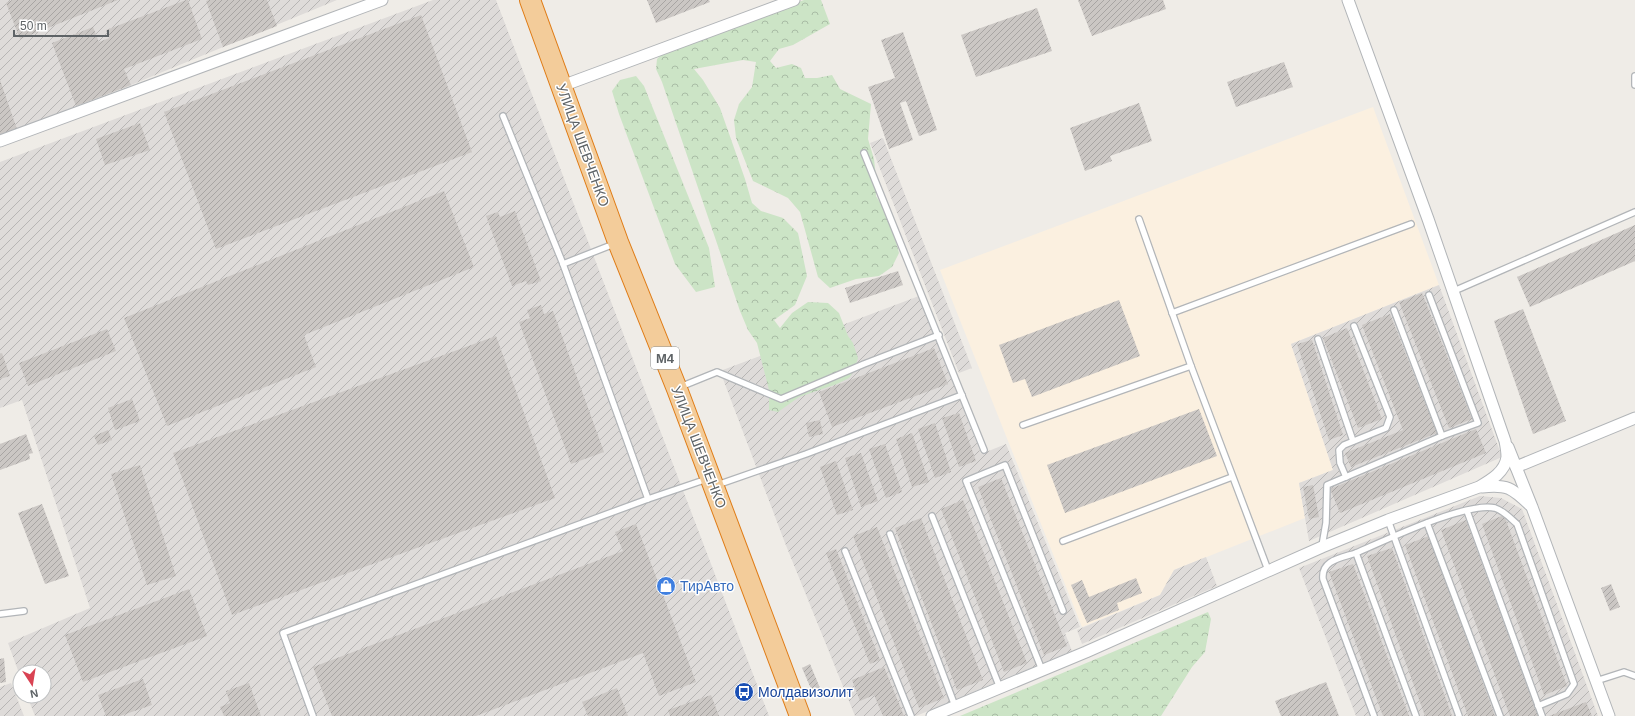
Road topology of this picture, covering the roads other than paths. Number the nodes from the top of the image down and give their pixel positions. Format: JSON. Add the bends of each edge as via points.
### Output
{"nodes":[{"id":1,"x":382,"y":0,"type":"edge"},
{"id":2,"x":530,"y":0,"type":"edge"},
{"id":3,"x":794,"y":0,"type":"edge"},
{"id":4,"x":1348,"y":0,"type":"edge"},
{"id":5,"x":1635,"y":76,"type":"edge"},
{"id":6,"x":1635,"y":85,"type":"edge"},
{"id":7,"x":562,"y":86,"type":"junction"},
{"id":8,"x":503,"y":116,"type":"dead end"},
{"id":9,"x":0,"y":141,"type":"edge"},
{"id":10,"x":864,"y":152,"type":"dead end"},
{"id":11,"x":1635,"y":212,"type":"edge"},
{"id":12,"x":1139,"y":219,"type":"dead end"},
{"id":13,"x":1411,"y":224,"type":"dead end"},
{"id":14,"x":618,"y":242,"type":"junction"},
{"id":15,"x":563,"y":264,"type":"junction"},
{"id":16,"x":1454,"y":291,"type":"junction"},
{"id":17,"x":1430,"y":295,"type":"dead end"},
{"id":18,"x":1394,"y":310,"type":"dead end"},
{"id":19,"x":1172,"y":313,"type":"junction"},
{"id":20,"x":1354,"y":326,"type":"dead end"},
{"id":21,"x":938,"y":335,"type":"junction"},
{"id":22,"x":1318,"y":339,"type":"dead end"},
{"id":23,"x":1191,"y":366,"type":"junction"},
{"id":24,"x":677,"y":389,"type":"junction"},
{"id":25,"x":962,"y":395,"type":"junction"},
{"id":26,"x":1635,"y":418,"type":"edge"},
{"id":27,"x":1023,"y":425,"type":"dead end"},
{"id":28,"x":1442,"y":436,"type":"junction"},
{"id":29,"x":1354,"y":441,"type":"junction"},
{"id":30,"x":1505,"y":441,"type":"junction"},
{"id":31,"x":984,"y":450,"type":"dead end"},
{"id":32,"x":1516,"y":467,"type":"junction"},
{"id":33,"x":1232,"y":477,"type":"junction"},
{"id":34,"x":1346,"y":477,"type":"junction"},
{"id":35,"x":713,"y":482,"type":"junction"},
{"id":36,"x":1479,"y":487,"type":"junction"},
{"id":37,"x":648,"y":499,"type":"junction"},
{"id":38,"x":1532,"y":506,"type":"junction"},
{"id":39,"x":1467,"y":511,"type":"junction"},
{"id":40,"x":932,"y":516,"type":"dead end"},
{"id":41,"x":1388,"y":520,"type":"junction"},
{"id":42,"x":1427,"y":523,"type":"junction"},
{"id":43,"x":890,"y":534,"type":"dead end"},
{"id":44,"x":1394,"y":537,"type":"junction"},
{"id":45,"x":1063,"y":541,"type":"dead end"},
{"id":46,"x":1322,"y":547,"type":"junction"},
{"id":47,"x":845,"y":551,"type":"dead end"},
{"id":48,"x":1356,"y":553,"type":"junction"},
{"id":49,"x":1268,"y":570,"type":"junction"},
{"id":50,"x":24,"y":611,"type":"dead end"},
{"id":51,"x":1063,"y":611,"type":"dead end"},
{"id":52,"x":0,"y":614,"type":"edge"},
{"id":53,"x":1043,"y":671,"type":"junction"},
{"id":54,"x":1635,"y":676,"type":"edge"},
{"id":55,"x":1596,"y":681,"type":"junction"},
{"id":56,"x":1000,"y":688,"type":"junction"},
{"id":57,"x":955,"y":706,"type":"junction"},
{"id":58,"x":1538,"y":706,"type":"junction"},
{"id":59,"x":313,"y":716,"type":"edge"},
{"id":60,"x":800,"y":716,"type":"edge"},
{"id":61,"x":911,"y":716,"type":"edge"},
{"id":62,"x":932,"y":716,"type":"edge"},
{"id":63,"x":1374,"y":716,"type":"edge"},
{"id":64,"x":1416,"y":716,"type":"edge"},
{"id":65,"x":1459,"y":716,"type":"edge"},
{"id":66,"x":1500,"y":716,"type":"edge"},
{"id":67,"x":1542,"y":716,"type":"edge"},
{"id":68,"x":1609,"y":716,"type":"edge"}],
"edges":[{"from":1,"to":9,"type":"street"},
{"from":2,"to":7,"type":"highway","name":"УЛИЦА ШЕВЧЕНКО","number":"M4"},
{"from":3,"to":7,"type":"street"},
{"from":4,"to":16,"type":"street"},
{"from":5,"to":6,"type":"lane"},
{"from":7,"to":14,"type":"highway","name":"УЛИЦА ШЕВЧЕНКО","number":"M4"},
{"from":8,"to":15,"type":"lane"},
{"from":10,"to":21,"type":"lane"},
{"from":11,"to":16,"type":"lane"},
{"from":12,"to":19,"type":"lane"},
{"from":13,"to":19,"type":"lane"},
{"from":14,"to":15,"type":"lane"},
{"from":14,"to":24,"type":"highway","name":"УЛИЦА ШЕВЧЕНКО","number":"M4"},
{"from":15,"to":37,"type":"lane"},
{"from":16,"to":30,"type":"street"},
{"from":17,"to":28,"type":"lane","via":[[1478,424]]},
{"from":18,"to":28,"type":"lane"},
{"from":19,"to":23,"type":"lane"},
{"from":20,"to":29,"type":"lane","via":[[1390,417],[1386,428]]},
{"from":21,"to":24,"type":"lane","via":[[781,399],[717,372]]},
{"from":21,"to":25,"type":"lane"},
{"from":22,"to":29,"type":"lane"},
{"from":23,"to":27,"type":"lane"},
{"from":23,"to":33,"type":"lane"},
{"from":24,"to":35,"type":"highway","name":"УЛИЦА ШЕВЧЕНКО","number":"M4"},
{"from":25,"to":31,"type":"lane"},
{"from":25,"to":35,"type":"lane","via":[[806,454]]},
{"from":26,"to":32,"type":"street"},
{"from":28,"to":34,"type":"lane"},
{"from":29,"to":34,"type":"lane","via":[[1339,450],[1340,463]]},
{"from":30,"to":32,"type":"street"},
{"from":30,"to":36,"type":"street","via":[[1507,457],[1502,470]]},
{"from":32,"to":38,"type":"street"},
{"from":33,"to":45,"type":"lane"},
{"from":33,"to":49,"type":"lane"},
{"from":34,"to":46,"type":"lane","via":[[1326,485],[1326,524]]},
{"from":35,"to":37,"type":"lane"},
{"from":35,"to":60,"type":"highway","name":"УЛИЦА ШЕВЧЕНКО","number":"M4"},
{"from":36,"to":38,"type":"street","via":[[1506,486]]},
{"from":36,"to":41,"type":"street"},
{"from":37,"to":59,"type":"lane","via":[[283,633]]},
{"from":38,"to":55,"type":"street"},
{"from":39,"to":42,"type":"lane"},
{"from":39,"to":58,"type":"lane"},
{"from":39,"to":58,"type":"lane","via":[[1495,508],[1506,513],[1516,524],[1574,684],[1567,694]]},
{"from":40,"to":56,"type":"lane"},
{"from":41,"to":44,"type":"lane"},
{"from":41,"to":46,"type":"street"},
{"from":42,"to":44,"type":"lane"},
{"from":42,"to":66,"type":"lane"},
{"from":43,"to":57,"type":"lane"},
{"from":44,"to":48,"type":"lane"},
{"from":44,"to":65,"type":"lane"},
{"from":46,"to":49,"type":"street"},
{"from":47,"to":61,"type":"lane"},
{"from":48,"to":63,"type":"lane","via":[[1327,564],[1322,571],[1322,579]]},
{"from":48,"to":64,"type":"lane"},
{"from":49,"to":53,"type":"street"},
{"from":50,"to":52,"type":"lane"},
{"from":51,"to":53,"type":"lane","via":[[1005,465],[966,481]]},
{"from":53,"to":56,"type":"street"},
{"from":54,"to":55,"type":"lane","via":[[1624,672]]},
{"from":55,"to":68,"type":"street"},
{"from":56,"to":57,"type":"street"},
{"from":57,"to":62,"type":"street"},
{"from":58,"to":67,"type":"lane"}]}
